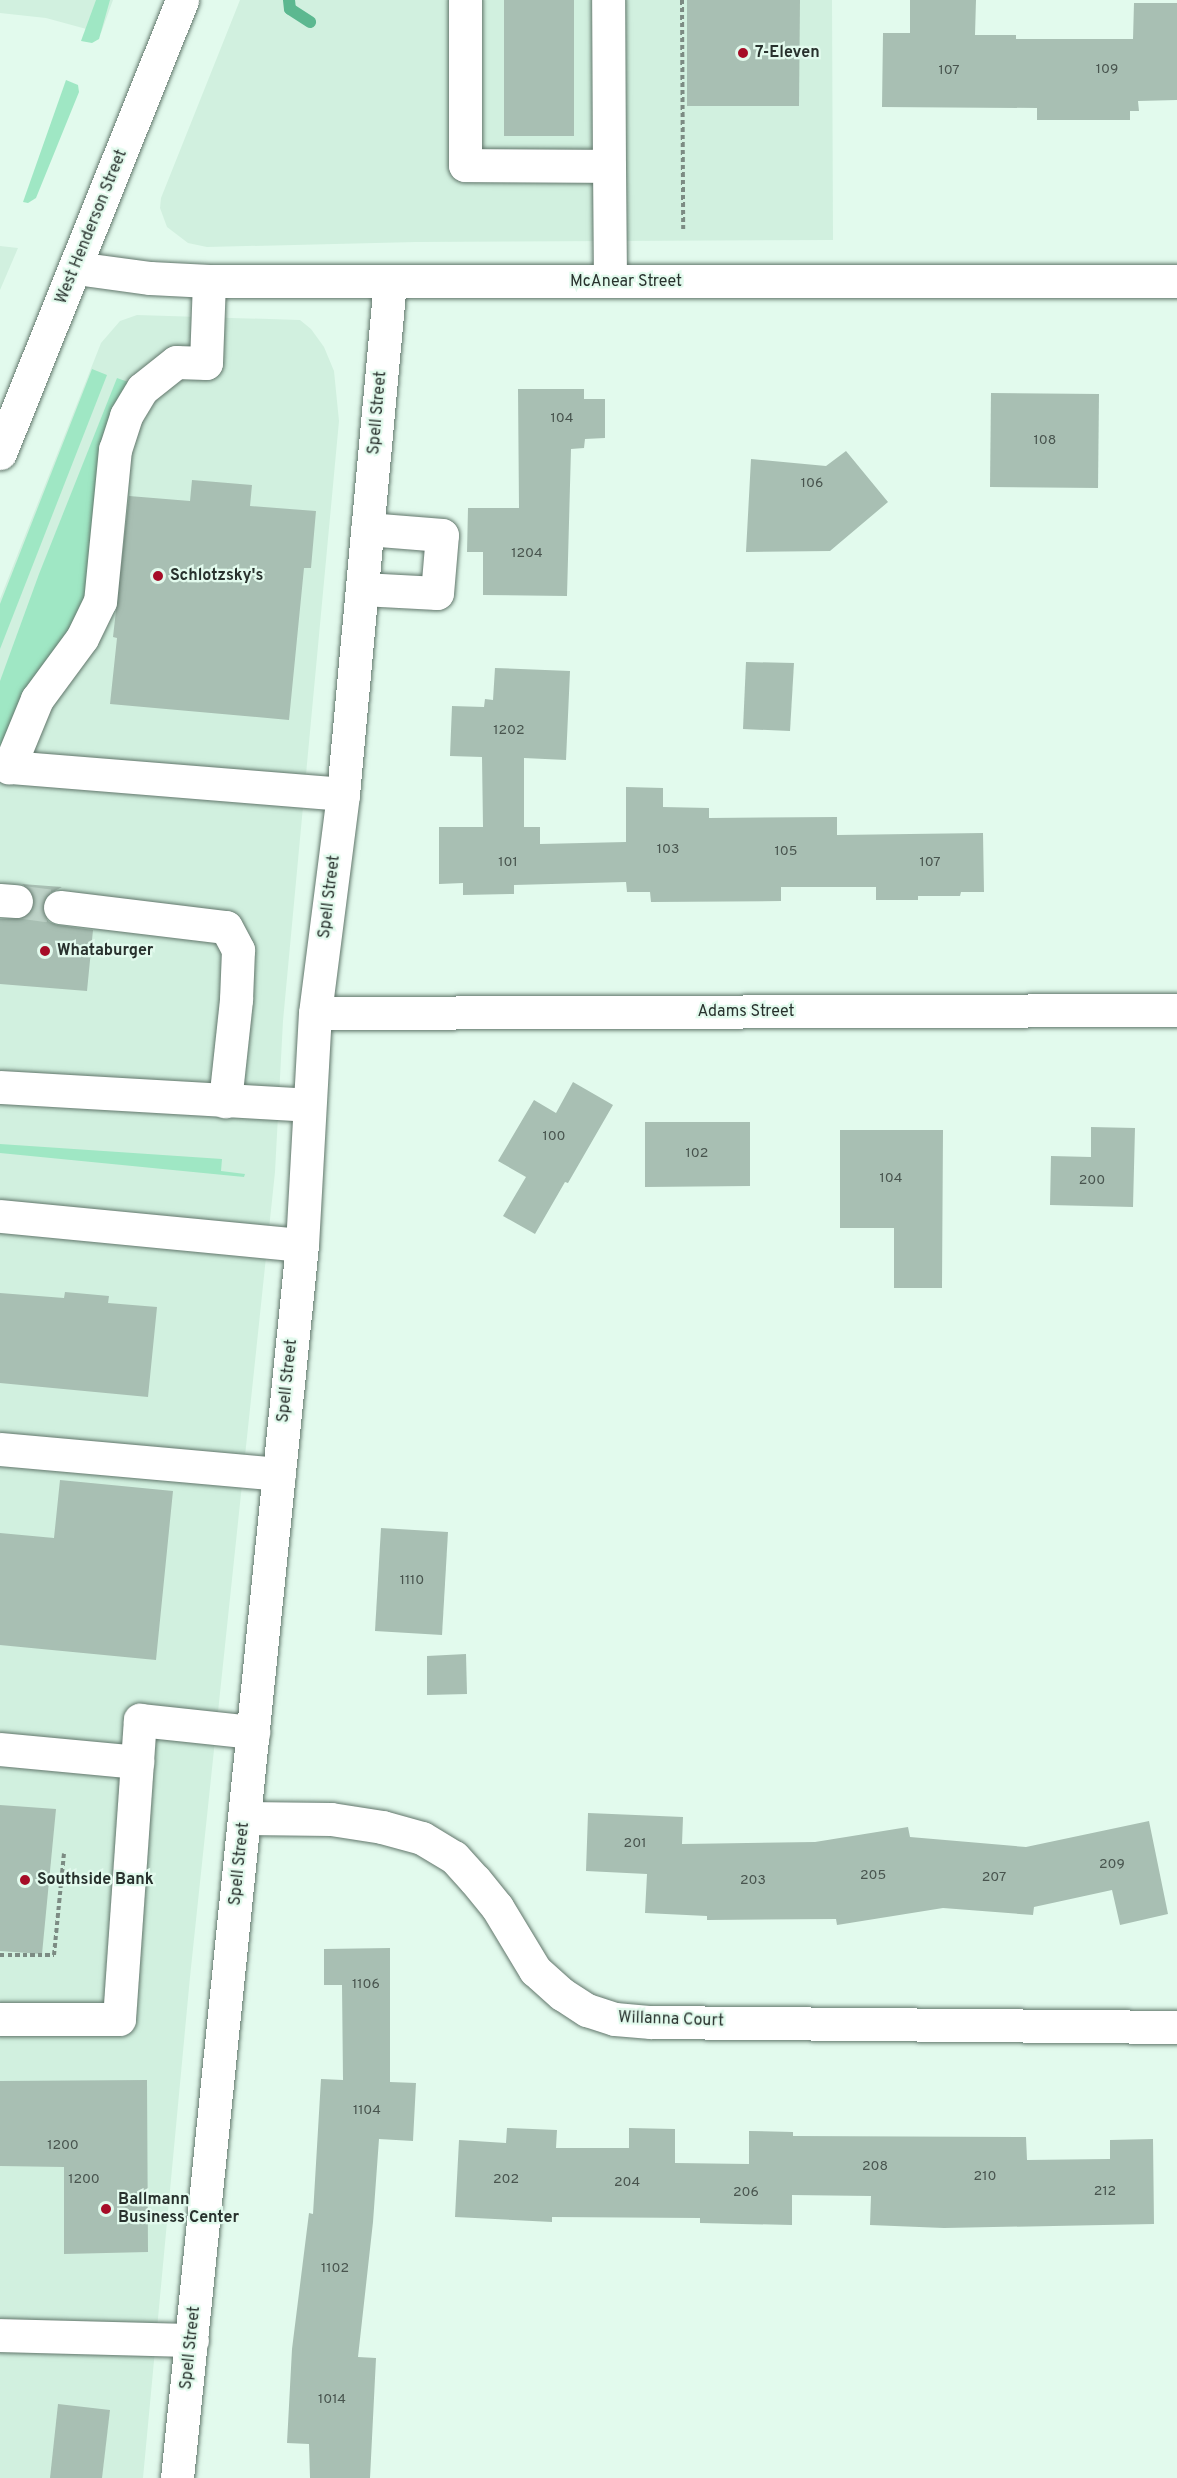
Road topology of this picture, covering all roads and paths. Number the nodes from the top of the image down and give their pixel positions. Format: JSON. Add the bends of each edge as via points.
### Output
{"nodes":[{"id":1,"x":182,"y":0,"type":"edge"},
{"id":2,"x":465,"y":0,"type":"edge"},
{"id":3,"x":608,"y":0,"type":"edge"},
{"id":4,"x":682,"y":0,"type":"edge"},
{"id":5,"x":609,"y":166,"type":"junction"},
{"id":6,"x":683,"y":229,"type":"dead end"},
{"id":7,"x":76,"y":268,"type":"junction"},
{"id":8,"x":209,"y":281,"type":"junction"},
{"id":9,"x":610,"y":281,"type":"junction"},
{"id":10,"x":1177,"y":281,"type":"edge"},
{"id":11,"x":390,"y":282,"type":"junction"},
{"id":12,"x":0,"y":453,"type":"edge"},
{"id":13,"x":367,"y":529,"type":"junction"},
{"id":14,"x":362,"y":589,"type":"junction"},
{"id":15,"x":344,"y":794,"type":"junction"},
{"id":16,"x":60,"y":907,"type":"tunnel mouth"},
{"id":17,"x":1177,"y":1010,"type":"edge"},
{"id":18,"x":315,"y":1013,"type":"junction"},
{"id":19,"x":0,"y":1087,"type":"edge"},
{"id":20,"x":225,"y":1101,"type":"junction"},
{"id":21,"x":308,"y":1105,"type":"junction"},
{"id":22,"x":0,"y":1216,"type":"edge"},
{"id":23,"x":302,"y":1245,"type":"junction"},
{"id":24,"x":0,"y":1449,"type":"edge"},
{"id":25,"x":279,"y":1474,"type":"junction"},
{"id":26,"x":253,"y":1732,"type":"junction"},
{"id":27,"x":0,"y":1749,"type":"edge"},
{"id":28,"x":137,"y":1762,"type":"junction"},
{"id":29,"x":245,"y":1818,"type":"junction"},
{"id":30,"x":64,"y":1853,"type":"dead end"},
{"id":31,"x":0,"y":1955,"type":"edge"},
{"id":32,"x":0,"y":2019,"type":"edge"},
{"id":33,"x":1177,"y":2027,"type":"edge"},
{"id":34,"x":0,"y":2335,"type":"edge"},
{"id":35,"x":192,"y":2340,"type":"junction"},
{"id":36,"x":177,"y":2478,"type":"edge"}],
"edges":[{"from":1,"to":7,"type":"street","name":"West Henderson Street"},
{"from":2,"to":5,"type":"street","via":[[465,165]]},
{"from":3,"to":5,"type":"street"},
{"from":4,"to":6,"type":"path"},
{"from":5,"to":9,"type":"street"},
{"from":7,"to":8,"type":"street","name":"McAnear Street"},
{"from":7,"to":12,"type":"street","name":"West Henderson Street"},
{"from":8,"to":11,"type":"street","name":"McAnear Street"},
{"from":8,"to":15,"type":"street","via":[[206,363],[176,362],[142,389],[126,416],[115,449],[100,601],[82,638],[37,699],[9,767]]},
{"from":9,"to":10,"type":"street","name":"McAnear Street"},
{"from":9,"to":11,"type":"street","name":"McAnear Street"},
{"from":11,"to":13,"type":"street","name":"Spell Street"},
{"from":13,"to":14,"type":"street","name":"Spell Street"},
{"from":13,"to":14,"type":"street","via":[[442,535],[437,593]]},
{"from":14,"to":15,"type":"street","name":"Spell Street"},
{"from":15,"to":18,"type":"street","name":"Spell Street"},
{"from":16,"to":20,"type":"street","via":[[226,927],[238,950]]},
{"from":17,"to":18,"type":"street","name":"Adams Street"},
{"from":18,"to":21,"type":"street","name":"Spell Street"},
{"from":19,"to":20,"type":"street"},
{"from":20,"to":21,"type":"street"},
{"from":21,"to":23,"type":"street","name":"Spell Street"},
{"from":22,"to":23,"type":"street"},
{"from":23,"to":25,"type":"street","name":"Spell Street"},
{"from":24,"to":25,"type":"street"},
{"from":25,"to":26,"type":"street","name":"Spell Street"},
{"from":26,"to":28,"type":"street","via":[[140,1720]]},
{"from":26,"to":29,"type":"street","name":"Spell Street"},
{"from":27,"to":28,"type":"street"},
{"from":28,"to":32,"type":"street","via":[[119,2019]]},
{"from":29,"to":33,"type":"street","name":"Willanna Court","via":[[331,1819],[422,1838],[454,1857],[475,1880],[497,1907],[536,1970],[587,2010],[615,2019]]},
{"from":29,"to":35,"type":"street","name":"Spell Street"},
{"from":30,"to":31,"type":"path","via":[[54,1955]]},
{"from":34,"to":35,"type":"street"},
{"from":35,"to":36,"type":"street","name":"Spell Street"}]}
